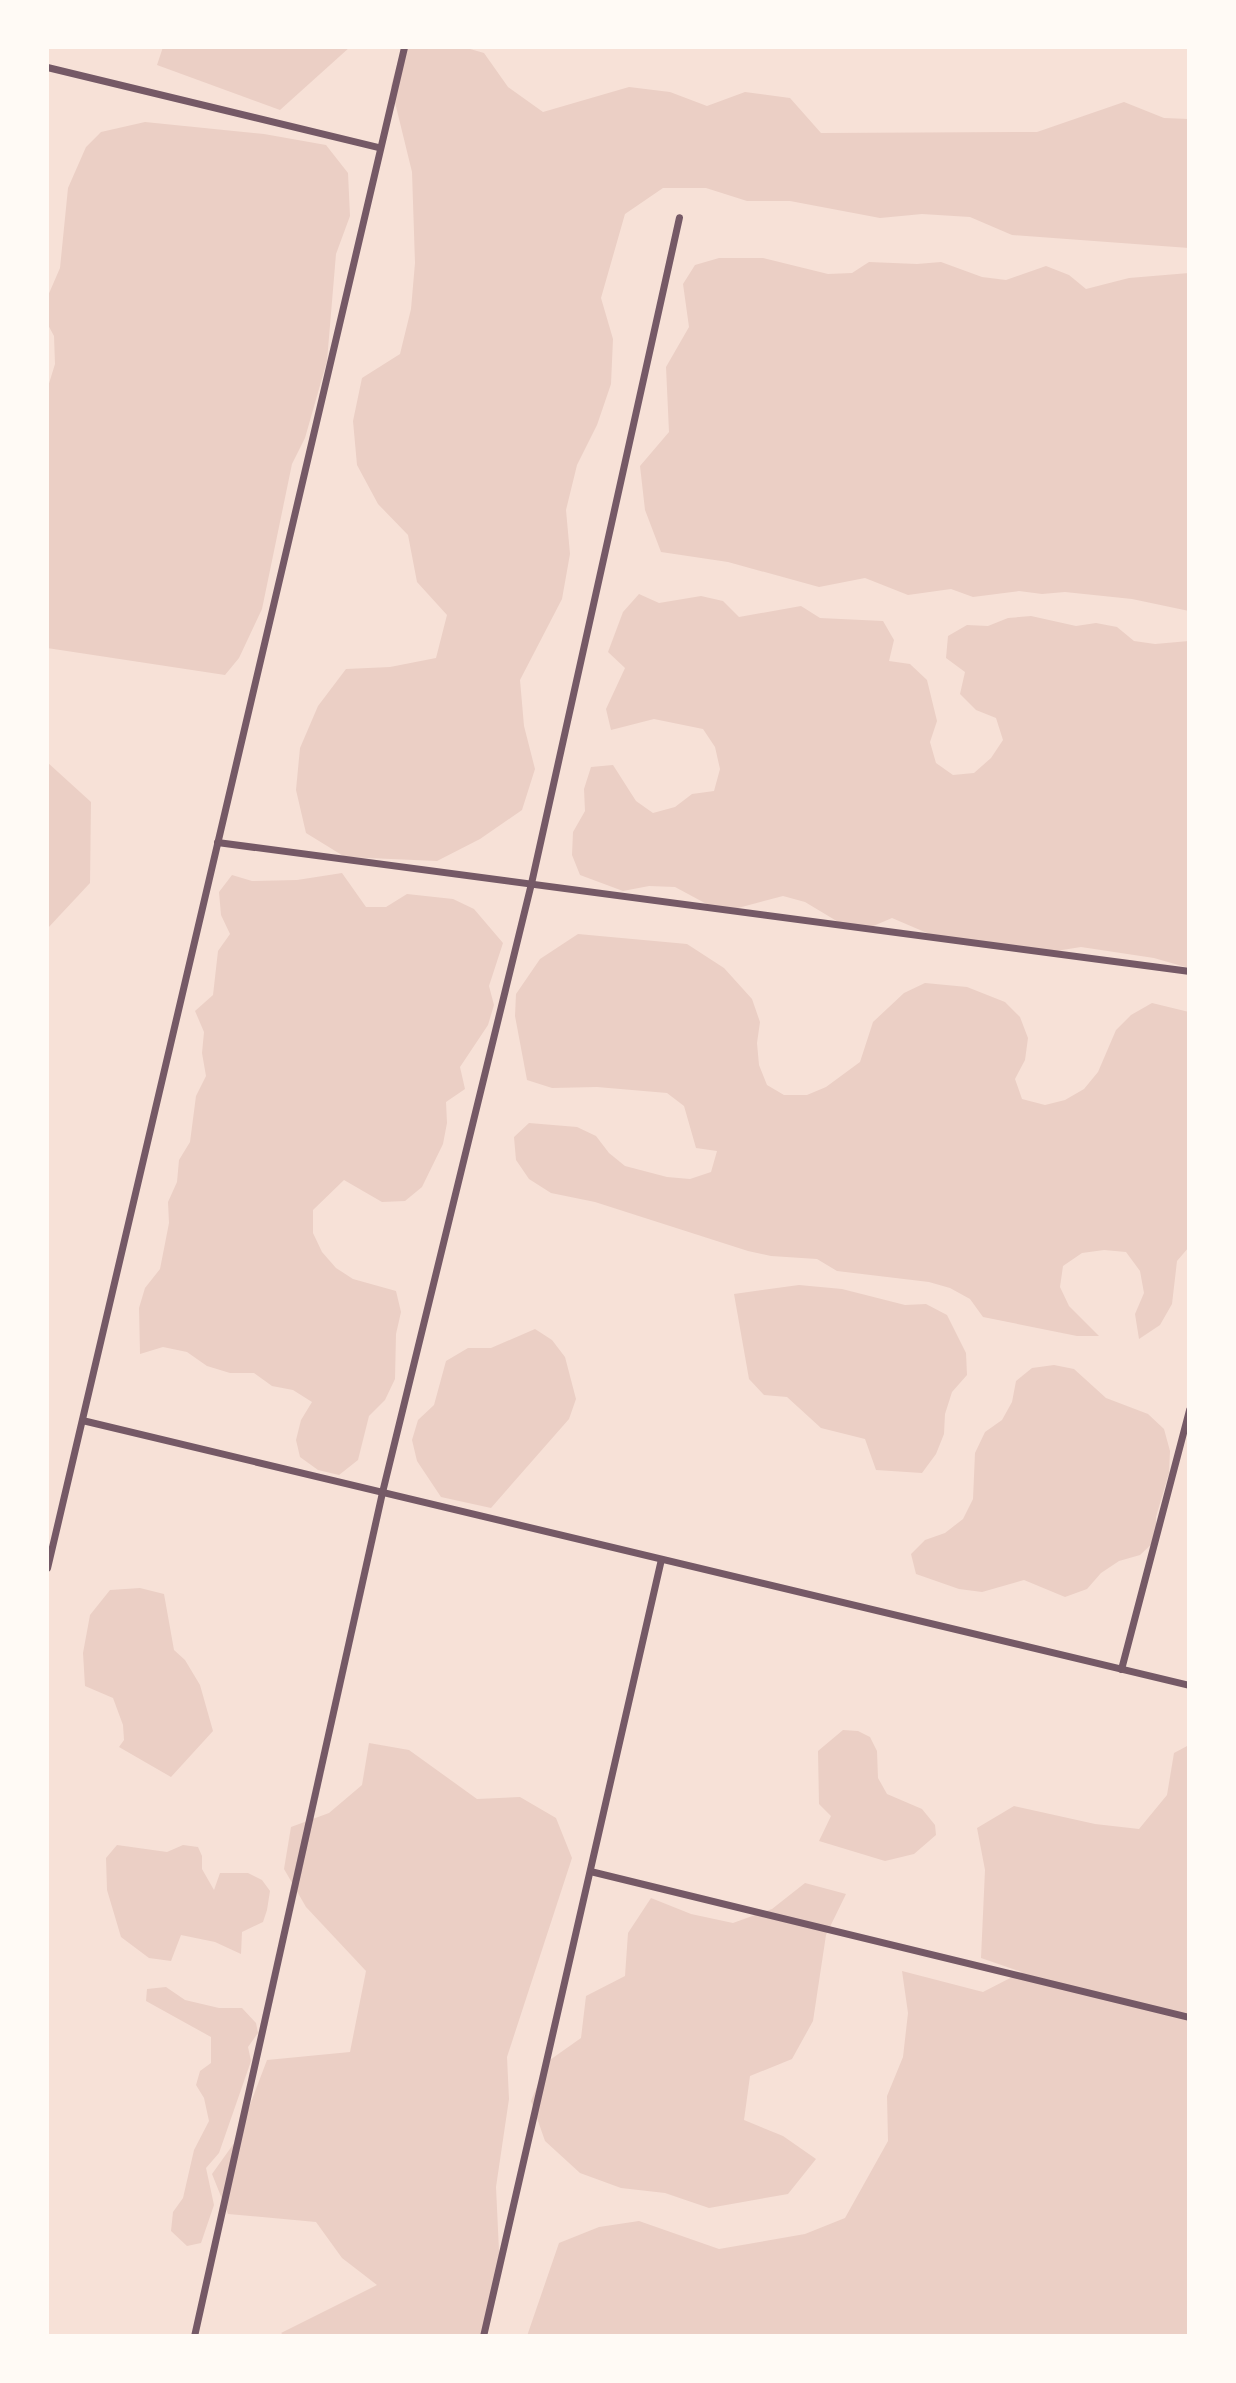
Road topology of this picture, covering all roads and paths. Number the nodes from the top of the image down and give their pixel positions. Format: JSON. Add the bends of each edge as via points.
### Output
{"nodes":[{"id":1,"x":404,"y":47,"type":"edge"},
{"id":2,"x":47,"y":67,"type":"edge"},
{"id":3,"x":378,"y":147,"type":"junction"},
{"id":4,"x":679,"y":217,"type":"dead end"},
{"id":5,"x":217,"y":842,"type":"junction"},
{"id":6,"x":531,"y":883,"type":"junction"},
{"id":7,"x":1189,"y":971,"type":"edge"},
{"id":8,"x":1189,"y":1409,"type":"edge"},
{"id":9,"x":82,"y":1420,"type":"junction"},
{"id":10,"x":382,"y":1492,"type":"junction"},
{"id":11,"x":661,"y":1559,"type":"junction"},
{"id":12,"x":47,"y":1568,"type":"edge"},
{"id":13,"x":1121,"y":1668,"type":"junction"},
{"id":14,"x":1189,"y":1685,"type":"edge"},
{"id":15,"x":590,"y":1871,"type":"junction"},
{"id":16,"x":1189,"y":2017,"type":"edge"},
{"id":17,"x":194,"y":2336,"type":"edge"},
{"id":18,"x":483,"y":2336,"type":"edge"}],
"edges":[{"from":1,"to":3,"type":"street"},
{"from":2,"to":3,"type":"street"},
{"from":3,"to":5,"type":"street"},
{"from":4,"to":6,"type":"street"},
{"from":5,"to":6,"type":"street"},
{"from":5,"to":9,"type":"street"},
{"from":6,"to":7,"type":"street"},
{"from":6,"to":10,"type":"street"},
{"from":8,"to":13,"type":"street"},
{"from":9,"to":10,"type":"street"},
{"from":9,"to":12,"type":"street"},
{"from":10,"to":11,"type":"street"},
{"from":10,"to":17,"type":"street"},
{"from":11,"to":13,"type":"street"},
{"from":11,"to":15,"type":"street"},
{"from":13,"to":14,"type":"street"},
{"from":15,"to":16,"type":"street"},
{"from":15,"to":18,"type":"street"}]}
